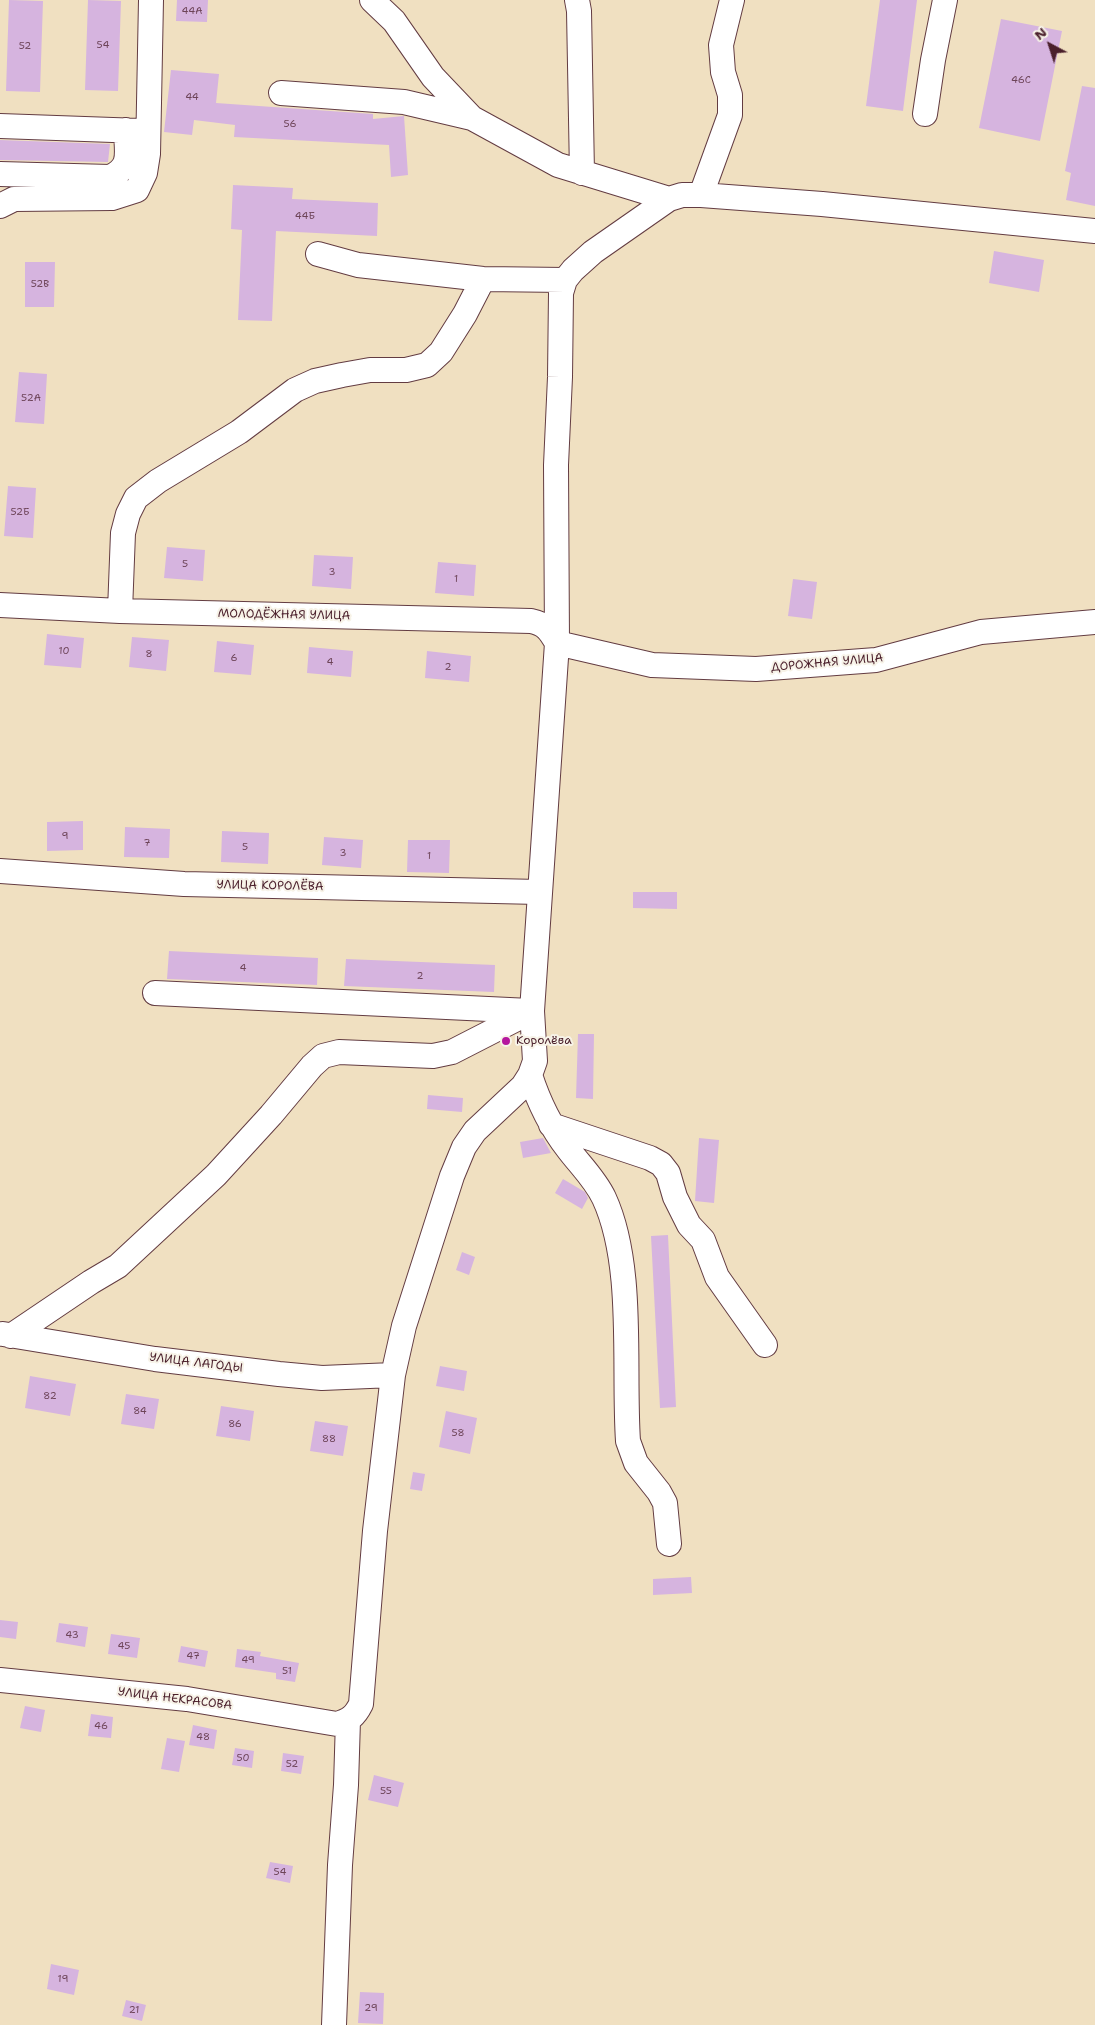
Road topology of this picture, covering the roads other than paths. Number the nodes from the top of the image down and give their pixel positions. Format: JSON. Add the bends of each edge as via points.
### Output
{"nodes":[{"id":1,"x":151,"y":0,"type":"edge"},
{"id":2,"x":372,"y":0,"type":"edge"},
{"id":3,"x":577,"y":0,"type":"edge"},
{"id":4,"x":732,"y":0,"type":"edge"},
{"id":5,"x":945,"y":0,"type":"edge"},
{"id":6,"x":281,"y":93,"type":"dead end"},
{"id":7,"x":925,"y":114,"type":"dead end"},
{"id":8,"x":472,"y":118,"type":"junction"},
{"id":9,"x":0,"y":126,"type":"edge"},
{"id":10,"x":137,"y":130,"type":"junction"},
{"id":11,"x":582,"y":173,"type":"junction"},
{"id":12,"x":0,"y":174,"type":"edge"},
{"id":13,"x":701,"y":194,"type":"junction"},
{"id":14,"x":669,"y":199,"type":"junction"},
{"id":15,"x":0,"y":206,"type":"edge"},
{"id":16,"x":1095,"y":231,"type":"edge"},
{"id":17,"x":318,"y":254,"type":"dead end"},
{"id":18,"x":483,"y":279,"type":"junction"},
{"id":19,"x":565,"y":280,"type":"junction"},
{"id":20,"x":0,"y":605,"type":"edge"},
{"id":21,"x":120,"y":611,"type":"junction"},
{"id":22,"x":1095,"y":622,"type":"edge"},
{"id":23,"x":557,"y":643,"type":"junction"},
{"id":24,"x":0,"y":871,"type":"edge"},
{"id":25,"x":539,"y":892,"type":"junction"},
{"id":26,"x":155,"y":992,"type":"dead end"},
{"id":27,"x":532,"y":1011,"type":"junction"},
{"id":28,"x":530,"y":1075,"type":"junction"},
{"id":29,"x":550,"y":1125,"type":"junction"},
{"id":30,"x":6,"y":1335,"type":"edge"},
{"id":31,"x":765,"y":1345,"type":"dead end"},
{"id":32,"x":393,"y":1375,"type":"junction"},
{"id":33,"x":669,"y":1544,"type":"dead end"},
{"id":34,"x":0,"y":1680,"type":"edge"},
{"id":35,"x":348,"y":1720,"type":"junction"},
{"id":36,"x":334,"y":2025,"type":"edge"}],
"edges":[{"from":1,"to":10,"type":"street"},
{"from":2,"to":8,"type":"street","via":[[394,21],[433,77]]},
{"from":3,"to":11,"type":"street"},
{"from":4,"to":13,"type":"street","via":[[721,45],[723,72],[730,95],[730,115]]},
{"from":5,"to":7,"type":"street"},
{"from":6,"to":8,"type":"street","via":[[404,102]]},
{"from":8,"to":11,"type":"street","via":[[558,165]]},
{"from":9,"to":10,"type":"street"},
{"from":10,"to":12,"type":"street","via":[[126,164],[121,172],[110,177]]},
{"from":10,"to":15,"type":"street","via":[[145,173],[137,190],[112,198],[14,199]]},
{"from":11,"to":14,"type":"street"},
{"from":13,"to":14,"type":"street"},
{"from":13,"to":16,"type":"street"},
{"from":14,"to":19,"type":"street","via":[[593,252]]},
{"from":17,"to":18,"type":"street","via":[[358,265]]},
{"from":18,"to":19,"type":"street"},
{"from":18,"to":21,"type":"street","via":[[441,352],[428,365],[406,370],[342,374],[295,390],[239,432],[136,498],[123,533]]},
{"from":19,"to":23,"type":"street","via":[[560,304],[556,465]]},
{"from":20,"to":21,"type":"street","name":"МОЛОДЁЖНАЯ УЛИЦА"},
{"from":21,"to":23,"type":"street","name":"МОЛОДЁЖНАЯ УЛИЦА","via":[[531,621],[541,622],[547,627]]},
{"from":22,"to":23,"type":"street","name":"ДОРОЖНАЯ УЛИЦА","via":[[981,632],[876,660],[756,669],[652,665]]},
{"from":23,"to":25,"type":"street"},
{"from":24,"to":25,"type":"street","name":"УЛИЦА КОРОЛЁВА","via":[[184,884]]},
{"from":25,"to":27,"type":"street"},
{"from":26,"to":27,"type":"street"},
{"from":27,"to":28,"type":"street","via":[[535,1062]]},
{"from":27,"to":30,"type":"street","via":[[452,1052],[433,1056],[339,1052],[323,1056],[216,1174],[118,1266]]},
{"from":28,"to":29,"type":"street"},
{"from":28,"to":32,"type":"street","via":[[523,1086],[475,1131],[464,1147],[407,1317]]},
{"from":29,"to":31,"type":"street","via":[[661,1164],[668,1173],[689,1225],[703,1240],[717,1277]]},
{"from":29,"to":33,"type":"street","via":[[604,1197],[615,1231],[625,1289],[628,1441],[636,1463],[665,1503]]},
{"from":30,"to":32,"type":"street","name":"УЛИЦА ЛАГОДЫ","via":[[279,1374],[322,1378]]},
{"from":32,"to":35,"type":"street","via":[[375,1531],[363,1694],[356,1714]]},
{"from":34,"to":35,"type":"street","name":"УЛИЦА НЕКРАСОВА","via":[[187,1699],[338,1724]]},
{"from":35,"to":36,"type":"street"}]}
